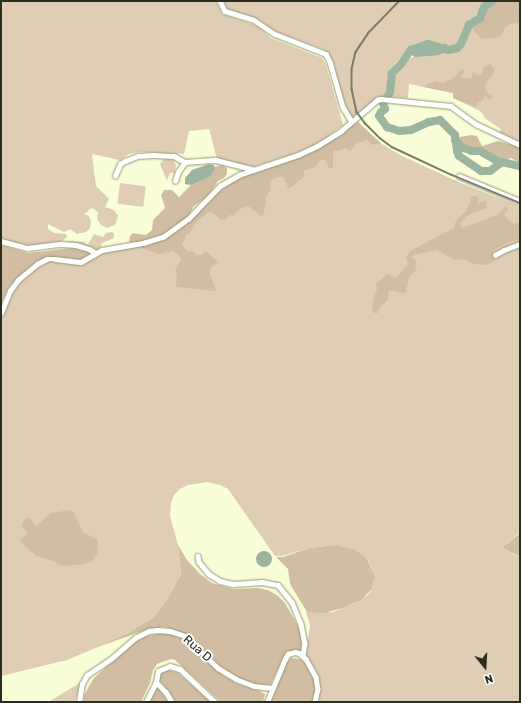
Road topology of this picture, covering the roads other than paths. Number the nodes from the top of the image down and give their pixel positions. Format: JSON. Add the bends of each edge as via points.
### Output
{"nodes":[{"id":1,"x":220,"y":1,"type":"edge"},
{"id":2,"x":352,"y":122,"type":"junction"},
{"id":3,"x":520,"y":145,"type":"edge"},
{"id":4,"x":185,"y":162,"type":"junction"},
{"id":5,"x":257,"y":168,"type":"junction"},
{"id":6,"x":115,"y":176,"type":"dead end"},
{"id":7,"x":460,"y":176,"type":"dead end"},
{"id":8,"x":175,"y":181,"type":"dead end"},
{"id":9,"x":520,"y":201,"type":"edge"},
{"id":10,"x":1,"y":241,"type":"edge"},
{"id":11,"x":520,"y":244,"type":"edge"},
{"id":12,"x":96,"y":253,"type":"junction"},
{"id":13,"x":495,"y":255,"type":"dead end"},
{"id":14,"x":1,"y":313,"type":"edge"},
{"id":15,"x":198,"y":556,"type":"dead end"},
{"id":16,"x":302,"y":655,"type":"junction"},
{"id":17,"x":156,"y":682,"type":"junction"},
{"id":18,"x":272,"y":688,"type":"junction"},
{"id":19,"x":79,"y":702,"type":"edge"},
{"id":20,"x":146,"y":702,"type":"edge"},
{"id":21,"x":172,"y":702,"type":"edge"},
{"id":22,"x":216,"y":702,"type":"edge"},
{"id":23,"x":267,"y":702,"type":"edge"},
{"id":24,"x":315,"y":702,"type":"edge"}],
"edges":[{"from":1,"to":2,"type":"street","via":[[225,11],[254,20],[276,34],[326,54],[343,108]]},
{"from":2,"to":3,"type":"street","via":[[381,99],[451,106],[476,124]]},
{"from":2,"to":5,"type":"street","via":[[307,151]]},
{"from":4,"to":5,"type":"street","via":[[216,160],[249,169]]},
{"from":4,"to":6,"type":"street","via":[[169,155],[138,156],[120,164]]},
{"from":4,"to":8,"type":"street"},
{"from":5,"to":12,"type":"street","via":[[220,186],[188,220],[163,237],[108,248]]},
{"from":7,"to":9,"type":"street"},
{"from":10,"to":12,"type":"street","via":[[27,248],[76,245]]},
{"from":11,"to":13,"type":"street"},
{"from":12,"to":14,"type":"street","via":[[81,262],[55,259],[37,264],[18,280],[10,291]]},
{"from":15,"to":16,"type":"street","via":[[199,562],[209,574],[220,581],[233,584],[262,582],[278,585],[292,602],[305,634]]},
{"from":16,"to":18,"type":"street","via":[[295,652],[288,654]]},
{"from":16,"to":24,"type":"street","via":[[317,683]]},
{"from":17,"to":20,"type":"street"},
{"from":17,"to":21,"type":"street"},
{"from":17,"to":22,"type":"street","via":[[156,676],[162,668],[175,666]]},
{"from":18,"to":19,"type":"street","name":"Rua D","via":[[254,686],[236,679],[218,668],[185,636],[157,630],[135,638],[87,675],[82,684]]},
{"from":18,"to":23,"type":"street"}]}
